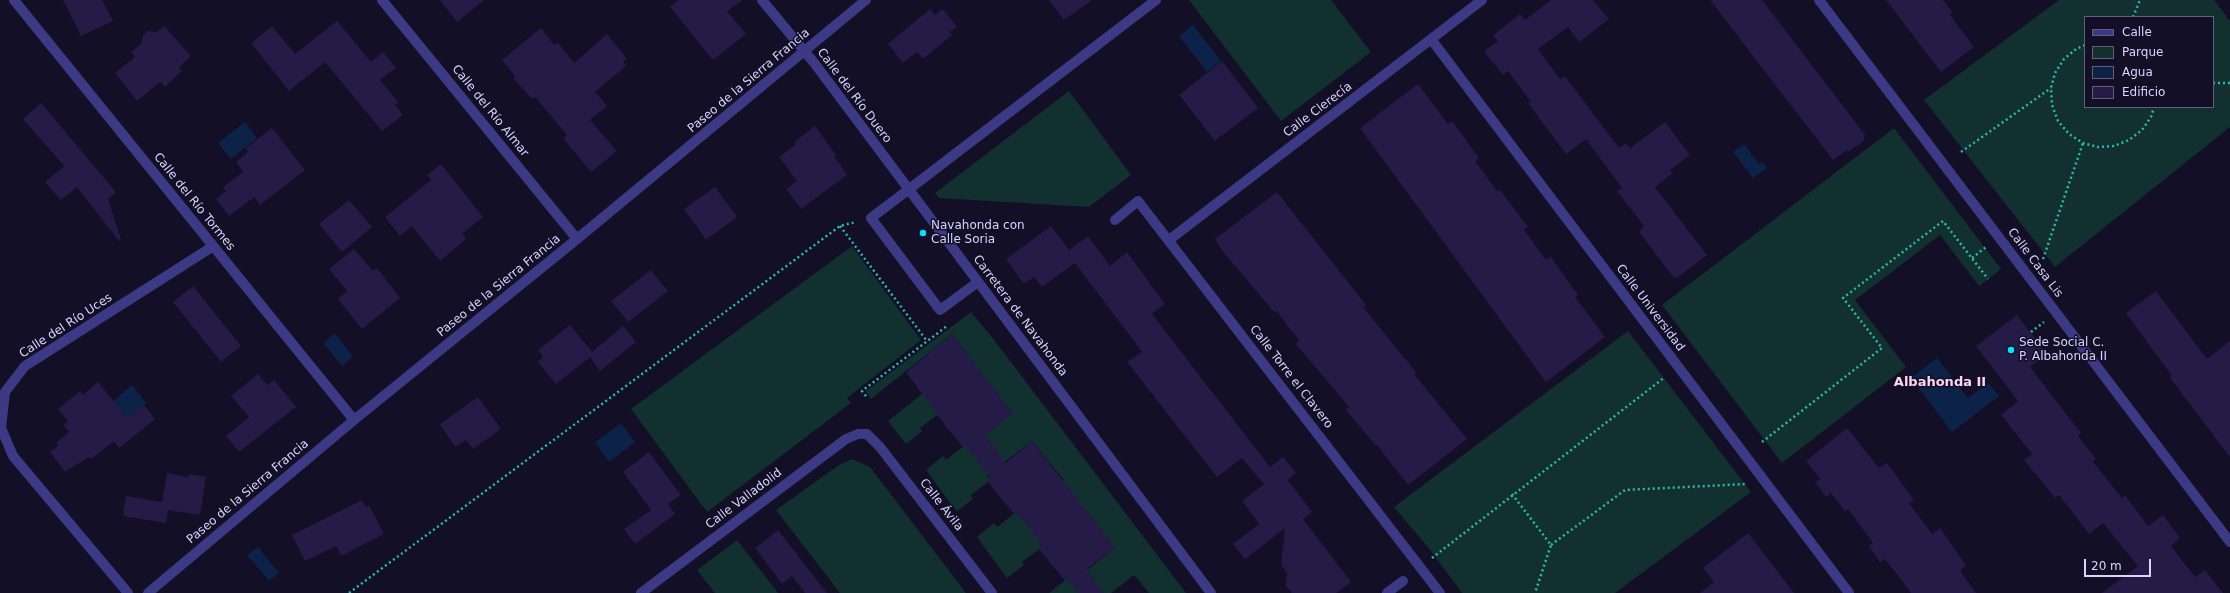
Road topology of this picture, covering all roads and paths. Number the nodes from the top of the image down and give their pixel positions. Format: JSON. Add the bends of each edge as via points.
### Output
{"nodes":[{"id":1,"x":14,"y":0,"type":"edge"},
{"id":2,"x":382,"y":0,"type":"edge"},
{"id":3,"x":762,"y":0,"type":"edge"},
{"id":4,"x":866,"y":0,"type":"edge"},
{"id":5,"x":1156,"y":0,"type":"edge"},
{"id":6,"x":1482,"y":0,"type":"edge"},
{"id":7,"x":1819,"y":0,"type":"edge"},
{"id":8,"x":2140,"y":0,"type":"edge"},
{"id":9,"x":2133,"y":16,"type":"edge"},
{"id":10,"x":1431,"y":39,"type":"junction"},
{"id":11,"x":2084,"y":45,"type":"edge"},
{"id":12,"x":805,"y":52,"type":"junction"},
{"id":13,"x":2214,"y":83,"type":"edge"},
{"id":14,"x":2230,"y":83,"type":"edge"},
{"id":15,"x":2051,"y":88,"type":"junction"},
{"id":16,"x":2154,"y":108,"type":"edge"},
{"id":17,"x":2083,"y":143,"type":"junction"},
{"id":18,"x":1961,"y":152,"type":"dead end"},
{"id":19,"x":908,"y":190,"type":"junction"},
{"id":20,"x":871,"y":218,"type":"junction"},
{"id":21,"x":1115,"y":220,"type":"dead end"},
{"id":22,"x":840,"y":226,"type":"junction"},
{"id":23,"x":577,"y":239,"type":"junction"},
{"id":24,"x":1169,"y":240,"type":"junction"},
{"id":25,"x":212,"y":247,"type":"junction"},
{"id":26,"x":1986,"y":247,"type":"dead end"},
{"id":27,"x":1972,"y":258,"type":"junction"},
{"id":28,"x":2043,"y":259,"type":"dead end"},
{"id":29,"x":1988,"y":279,"type":"dead end"},
{"id":30,"x":978,"y":282,"type":"junction"},
{"id":31,"x":2044,"y":322,"type":"dead end"},
{"id":32,"x":950,"y":324,"type":"dead end"},
{"id":33,"x":2031,"y":332,"type":"dead end"},
{"id":34,"x":927,"y":341,"type":"junction"},
{"id":35,"x":1667,"y":376,"type":"dead end"},
{"id":36,"x":866,"y":396,"type":"dead end"},
{"id":37,"x":354,"y":420,"type":"junction"},
{"id":38,"x":867,"y":434,"type":"joint"},
{"id":39,"x":1762,"y":442,"type":"dead end"},
{"id":40,"x":1750,"y":484,"type":"dead end"},
{"id":41,"x":1512,"y":494,"type":"junction"},
{"id":42,"x":2230,"y":542,"type":"edge"},
{"id":43,"x":1551,"y":545,"type":"junction"},
{"id":44,"x":1431,"y":559,"type":"dead end"},
{"id":45,"x":1403,"y":581,"type":"dead end"},
{"id":46,"x":128,"y":593,"type":"edge"},
{"id":47,"x":148,"y":593,"type":"edge"},
{"id":48,"x":349,"y":593,"type":"edge"},
{"id":49,"x":641,"y":593,"type":"edge"},
{"id":50,"x":992,"y":593,"type":"edge"},
{"id":51,"x":1211,"y":593,"type":"edge"},
{"id":52,"x":1386,"y":593,"type":"edge"},
{"id":53,"x":1440,"y":593,"type":"edge"},
{"id":54,"x":1535,"y":593,"type":"edge"},
{"id":55,"x":1849,"y":593,"type":"edge"}],
"edges":[{"from":1,"to":25,"type":"street","name":"Calle del Río Tormes"},
{"from":2,"to":23,"type":"street","name":"Calle del Río Almar"},
{"from":3,"to":12,"type":"street","name":"Calle del Río Duero"},
{"from":4,"to":12,"type":"street","name":"Paseo de la Sierra Francia"},
{"from":5,"to":19,"type":"street"},
{"from":6,"to":10,"type":"street","name":"Calle Clerecía"},
{"from":7,"to":42,"type":"street","name":"Calle Casa Lis"},
{"from":8,"to":9,"type":"path"},
{"from":10,"to":24,"type":"street","name":"Calle Clerecía"},
{"from":10,"to":55,"type":"street","name":"Calle Universidad"},
{"from":11,"to":15,"type":"path","via":[[2064,59],[2055,73]]},
{"from":12,"to":19,"type":"street","name":"Calle del Río Duero"},
{"from":12,"to":23,"type":"street","name":"Paseo de la Sierra Francia"},
{"from":13,"to":14,"type":"path"},
{"from":15,"to":17,"type":"path","via":[[2052,105],[2058,121],[2069,134]]},
{"from":15,"to":18,"type":"path"},
{"from":16,"to":17,"type":"path","via":[[2142,130],[2129,140],[2114,146]]},
{"from":17,"to":28,"type":"path"},
{"from":19,"to":20,"type":"street"},
{"from":19,"to":30,"type":"street","name":"Carretera de Navahonda"},
{"from":20,"to":22,"type":"path"},
{"from":20,"to":30,"type":"street","via":[[940,310]]},
{"from":21,"to":24,"type":"street","name":"Calle Torre el Clavero","via":[[1138,202]]},
{"from":22,"to":34,"type":"path"},
{"from":22,"to":48,"type":"path"},
{"from":23,"to":37,"type":"street","name":"Paseo de la Sierra Francia"},
{"from":24,"to":53,"type":"street","name":"Calle Torre el Clavero"},
{"from":25,"to":37,"type":"street","name":"Calle del Río Tormes"},
{"from":25,"to":46,"type":"street","name":"Calle del Río Uces","via":[[25,366],[5,392],[1,428],[13,456]]},
{"from":26,"to":27,"type":"path"},
{"from":27,"to":29,"type":"path"},
{"from":27,"to":39,"type":"path","via":[[1943,221],[1843,298],[1882,348]]},
{"from":30,"to":51,"type":"street","name":"Carretera de Navahonda"},
{"from":31,"to":33,"type":"path"},
{"from":32,"to":34,"type":"path"},
{"from":34,"to":36,"type":"path","via":[[862,391]]},
{"from":35,"to":41,"type":"path"},
{"from":37,"to":47,"type":"street","name":"Paseo de la Sierra Francia"},
{"from":38,"to":49,"type":"street","name":"Calle Valladolid","via":[[858,434],[846,439]]},
{"from":38,"to":50,"type":"street","name":"Calle Ávila","via":[[880,447]]},
{"from":40,"to":43,"type":"path","via":[[1625,490]]},
{"from":41,"to":43,"type":"path"},
{"from":41,"to":44,"type":"path"},
{"from":43,"to":54,"type":"path"},
{"from":45,"to":52,"type":"street"}]}
